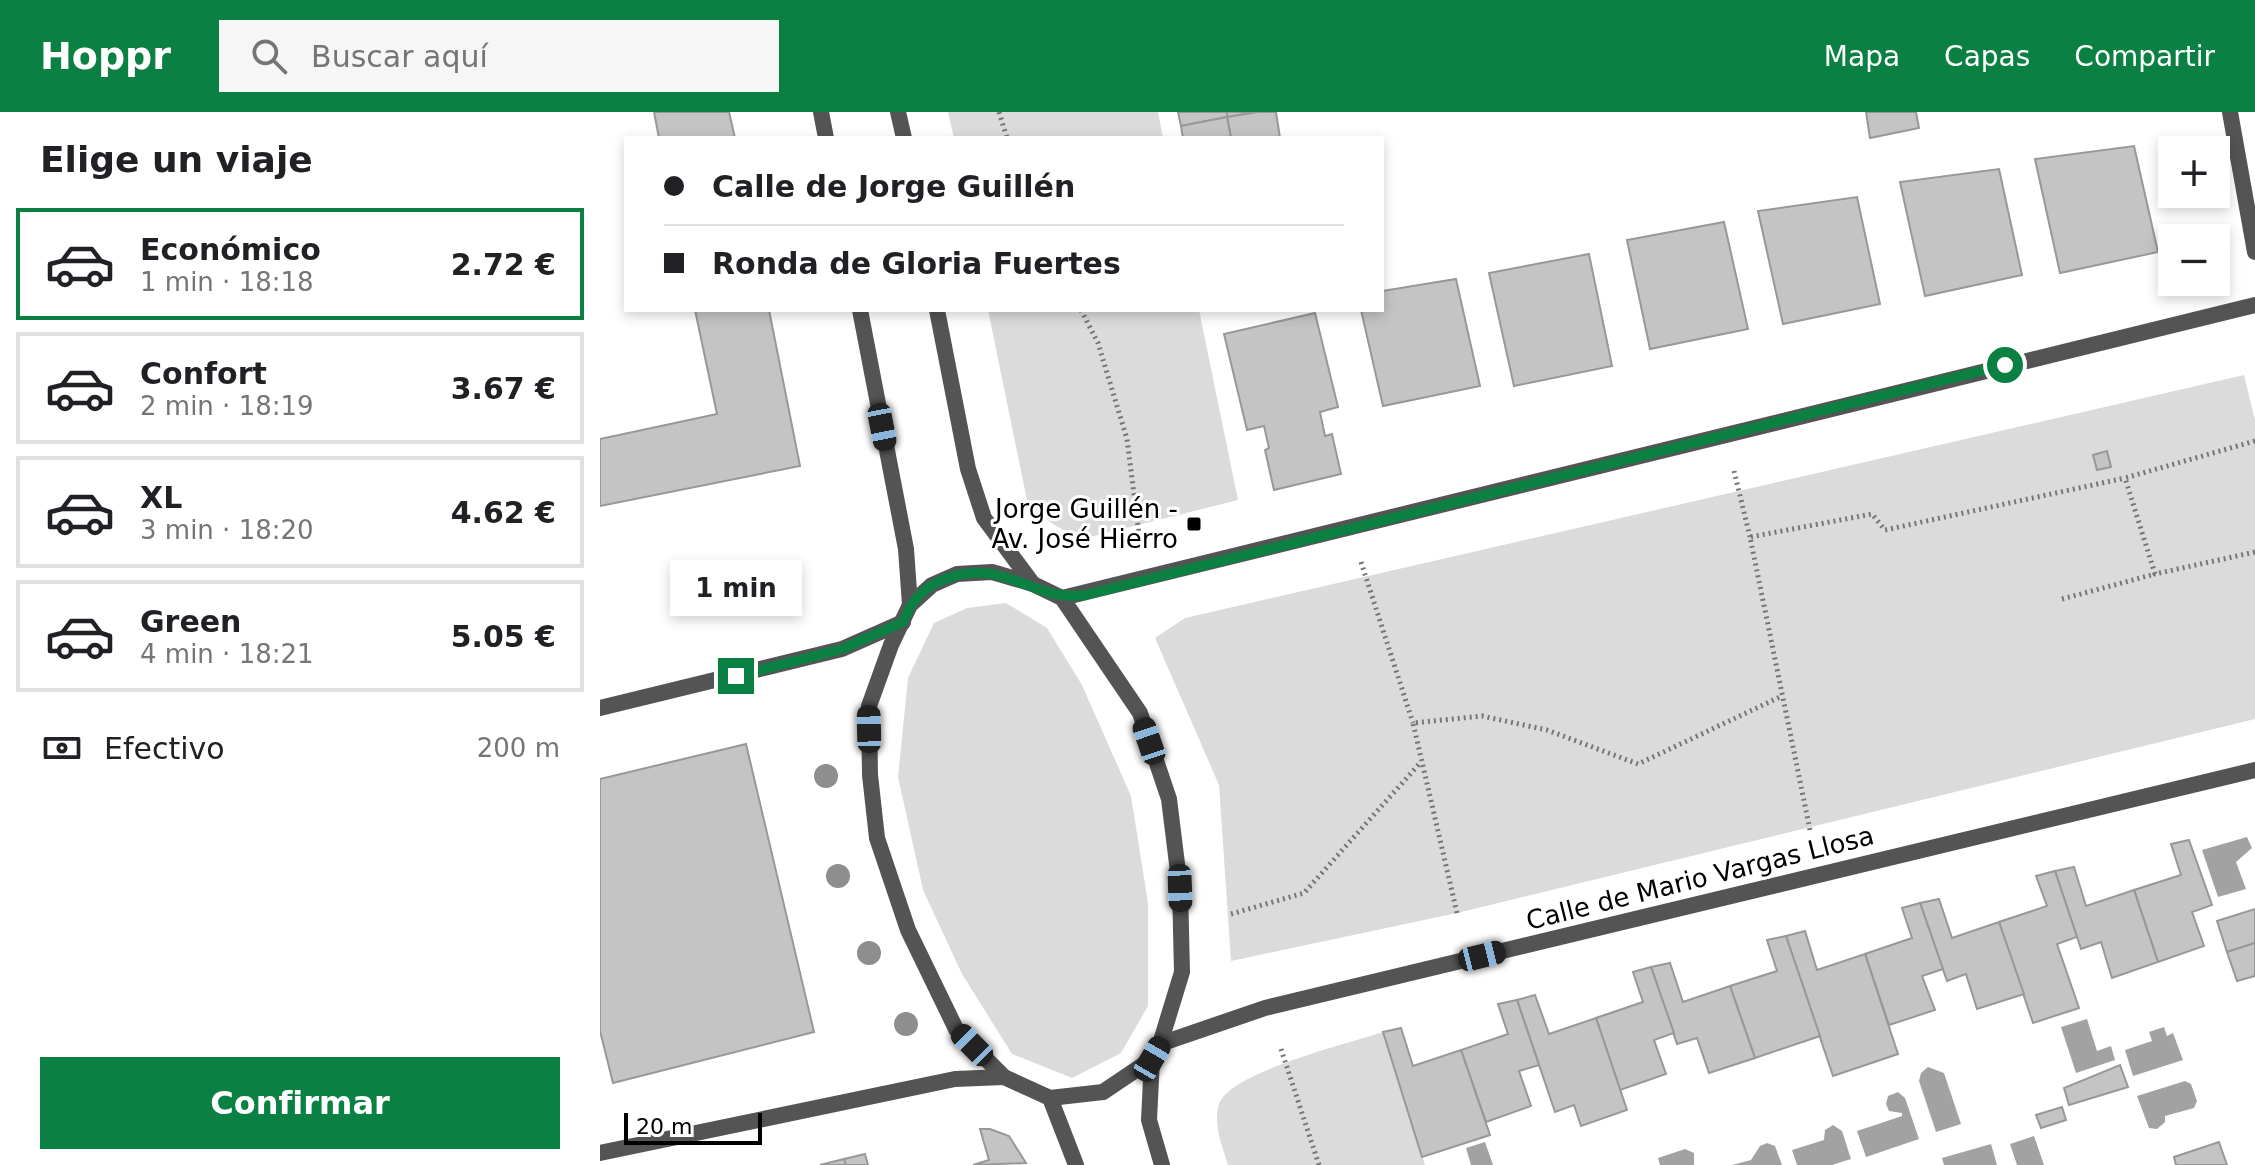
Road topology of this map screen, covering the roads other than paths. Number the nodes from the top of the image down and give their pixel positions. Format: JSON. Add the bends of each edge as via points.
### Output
{"nodes":[{"id":1,"x":821,"y":112,"type":"edge"},
{"id":2,"x":898,"y":112,"type":"edge"},
{"id":3,"x":2230,"y":112,"type":"edge"},
{"id":4,"x":826,"y":136,"type":"edge"},
{"id":5,"x":904,"y":136,"type":"edge"},
{"id":6,"x":2255,"y":252,"type":"edge"},
{"id":7,"x":2255,"y":305,"type":"edge"},
{"id":8,"x":860,"y":312,"type":"edge"},
{"id":9,"x":937,"y":312,"type":"edge"},
{"id":10,"x":1033,"y":584,"type":"junction"},
{"id":11,"x":1062,"y":598,"type":"junction"},
{"id":12,"x":910,"y":605,"type":"junction"},
{"id":13,"x":903,"y":622,"type":"junction"},
{"id":14,"x":600,"y":708,"type":"edge"},
{"id":15,"x":2255,"y":770,"type":"edge"},
{"id":16,"x":1156,"y":1052,"type":"junction"},
{"id":17,"x":1004,"y":1077,"type":"junction"},
{"id":18,"x":1050,"y":1098,"type":"junction"},
{"id":19,"x":628,"y":1147,"type":"junction"},
{"id":20,"x":600,"y":1153,"type":"edge"},
{"id":21,"x":633,"y":1165,"type":"edge"},
{"id":22,"x":1076,"y":1165,"type":"edge"},
{"id":23,"x":1162,"y":1165,"type":"edge"}],
"edges":[{"from":1,"to":4,"type":"street"},
{"from":2,"to":5,"type":"street"},
{"from":3,"to":6,"type":"street"},
{"from":7,"to":11,"type":"street"},
{"from":8,"to":12,"type":"street","via":[[906,549]]},
{"from":9,"to":10,"type":"street","via":[[968,469],[984,518]]},
{"from":10,"to":11,"type":"street"},
{"from":10,"to":12,"type":"street","via":[[992,572],[957,574],[932,585]]},
{"from":11,"to":16,"type":"street","via":[[1140,713],[1169,799],[1180,888],[1182,972]]},
{"from":12,"to":13,"type":"street"},
{"from":13,"to":14,"type":"street","via":[[842,649]]},
{"from":13,"to":17,"type":"street","via":[[869,706],[877,838],[908,930],[956,1029]]},
{"from":15,"to":16,"type":"street","name":"Calle de Mario Vargas Llosa","via":[[1265,1008]]},
{"from":16,"to":18,"type":"street","name":"Calle de Mario Vargas Llosa","via":[[1103,1092]]},
{"from":16,"to":23,"type":"street","via":[[1149,1120]]},
{"from":17,"to":18,"type":"street"},
{"from":17,"to":19,"type":"street","via":[[955,1079]]},
{"from":18,"to":22,"type":"street"},
{"from":19,"to":20,"type":"street"},
{"from":19,"to":21,"type":"street"}]}
